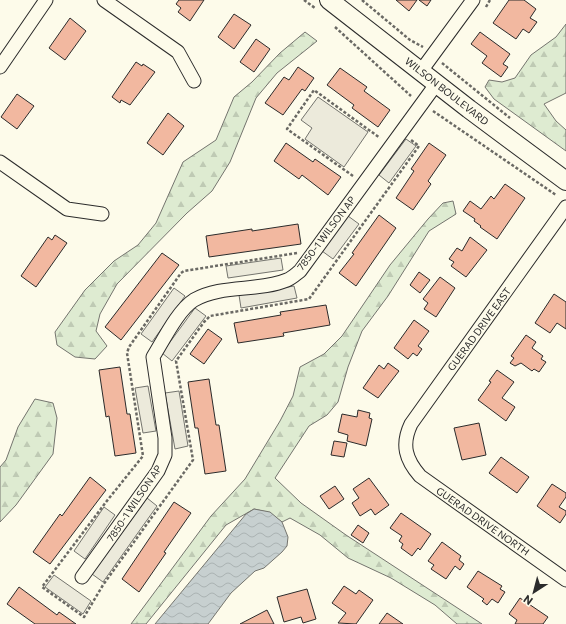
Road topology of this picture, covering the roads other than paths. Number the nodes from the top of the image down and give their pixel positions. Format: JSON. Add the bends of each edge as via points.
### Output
{"nodes":[{"id":1,"x":46,"y":0,"type":"edge"},
{"id":2,"x":104,"y":0,"type":"edge"},
{"id":3,"x":329,"y":0,"type":"edge"},
{"id":4,"x":473,"y":0,"type":"edge"},
{"id":5,"x":0,"y":67,"type":"edge"},
{"id":6,"x":421,"y":71,"type":"junction"},
{"id":7,"x":194,"y":81,"type":"dead end"},
{"id":8,"x":437,"y":84,"type":"junction"},
{"id":9,"x":0,"y":162,"type":"edge"},
{"id":10,"x":566,"y":182,"type":"edge"},
{"id":11,"x":566,"y":207,"type":"edge"},
{"id":12,"x":102,"y":214,"type":"dead end"},
{"id":13,"x":407,"y":457,"type":"joint"},
{"id":14,"x":82,"y":577,"type":"dead end"},
{"id":15,"x":566,"y":580,"type":"edge"}],
"edges":[{"from":1,"to":5,"type":"street"},
{"from":2,"to":7,"type":"street","via":[[178,52]]},
{"from":3,"to":6,"type":"main road","name":"WILSON BOULEVARD"},
{"from":4,"to":6,"type":"street"},
{"from":6,"to":8,"type":"main road","name":"WILSON BOULEVARD"},
{"from":8,"to":10,"type":"main road","name":"WILSON BOULEVARD"},
{"from":8,"to":14,"type":"street","name":"7850-1 WILSON AP","via":[[300,271],[288,280],[209,294],[194,301],[184,311],[152,357],[165,438],[165,455],[158,472]]},
{"from":9,"to":12,"type":"street","via":[[66,208]]},
{"from":11,"to":13,"type":"street","name":"GUERAD DRIVE EAST","via":[[411,424],[405,448]]},
{"from":13,"to":15,"type":"street","name":"GUERAD DRIVE NORTH","via":[[410,465],[420,476]]}]}
